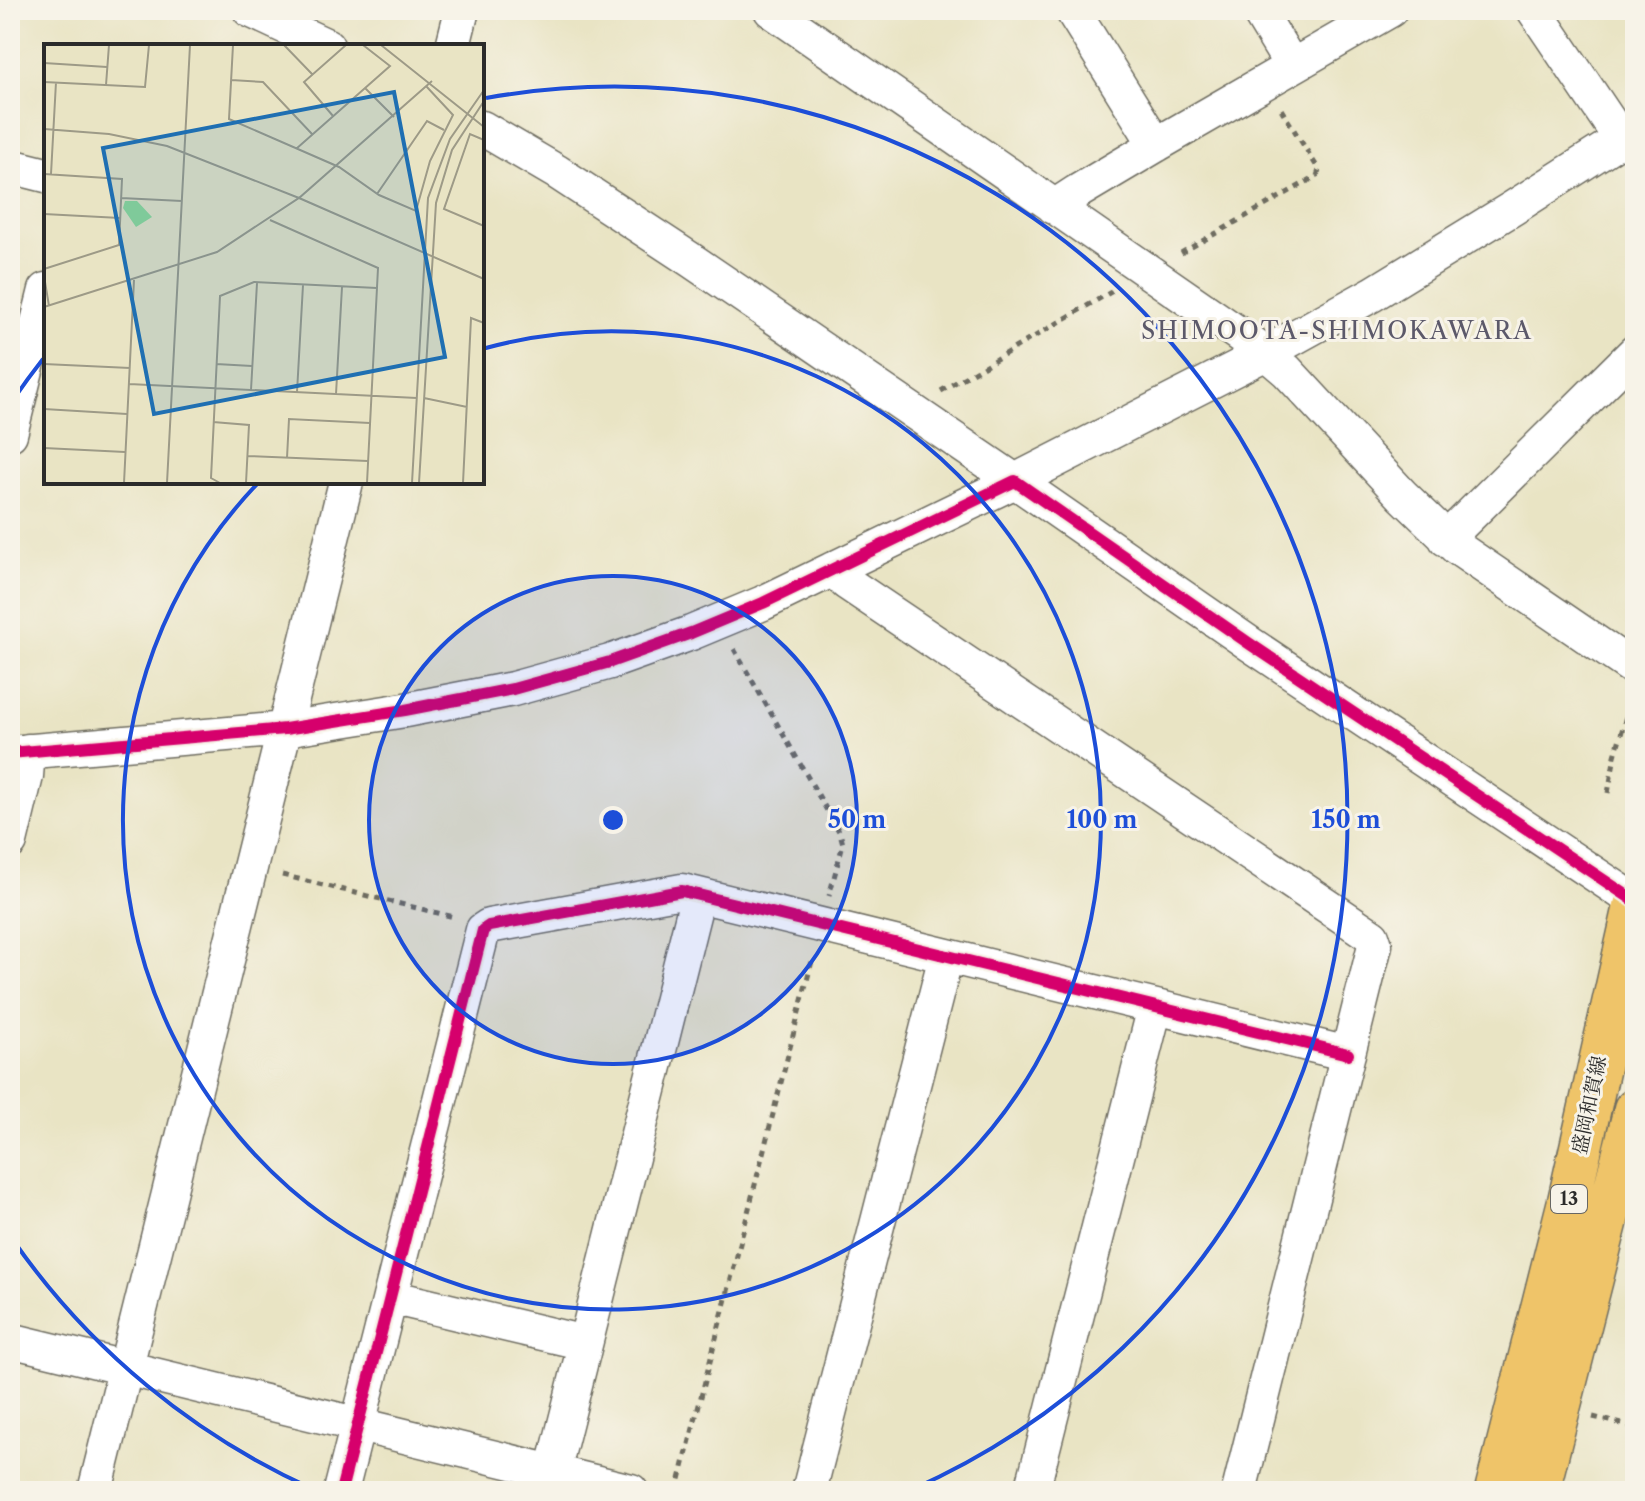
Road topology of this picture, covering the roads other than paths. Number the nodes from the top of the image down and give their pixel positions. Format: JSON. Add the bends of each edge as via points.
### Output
{"nodes":[{"id":1,"x":250,"y":10,"type":"edge"},
{"id":2,"x":462,"y":10,"type":"edge"},
{"id":3,"x":771,"y":10,"type":"edge"},
{"id":4,"x":1072,"y":10,"type":"edge"},
{"id":5,"x":1258,"y":10,"type":"edge"},
{"id":6,"x":1390,"y":10,"type":"edge"},
{"id":7,"x":1534,"y":10,"type":"edge"},
{"id":8,"x":323,"y":44,"type":"edge"},
{"id":9,"x":454,"y":44,"type":"edge"},
{"id":10,"x":1278,"y":74,"type":"junction"},
{"id":11,"x":484,"y":129,"type":"edge"},
{"id":12,"x":1628,"y":134,"type":"edge"},
{"id":13,"x":1156,"y":145,"type":"junction"},
{"id":14,"x":10,"y":166,"type":"edge"},
{"id":15,"x":44,"y":174,"type":"edge"},
{"id":16,"x":1054,"y":207,"type":"junction"},
{"id":17,"x":44,"y":298,"type":"edge"},
{"id":18,"x":1635,"y":352,"type":"edge"},
{"id":19,"x":1266,"y":353,"type":"junction"},
{"id":20,"x":14,"y":398,"type":"edge"},
{"id":21,"x":10,"y":434,"type":"edge"},
{"id":22,"x":1015,"y":481,"type":"junction"},
{"id":23,"x":346,"y":484,"type":"edge"},
{"id":24,"x":1446,"y":539,"type":"junction"},
{"id":25,"x":833,"y":569,"type":"junction"},
{"id":26,"x":1635,"y":669,"type":"edge"},
{"id":27,"x":285,"y":729,"type":"junction"},
{"id":28,"x":19,"y":752,"type":"edge"},
{"id":29,"x":10,"y":842,"type":"edge"},
{"id":30,"x":698,"y":895,"type":"junction"},
{"id":31,"x":1635,"y":904,"type":"edge"},
{"id":32,"x":946,"y":956,"type":"junction"},
{"id":33,"x":1155,"y":1007,"type":"junction"},
{"id":34,"x":1348,"y":1054,"type":"junction"},
{"id":35,"x":1635,"y":1109,"type":"edge"},
{"id":36,"x":390,"y":1297,"type":"junction"},
{"id":37,"x":10,"y":1340,"type":"edge"},
{"id":38,"x":585,"y":1343,"type":"junction"},
{"id":39,"x":125,"y":1368,"type":"junction"},
{"id":40,"x":358,"y":1424,"type":"junction"},
{"id":41,"x":553,"y":1472,"type":"junction"},
{"id":42,"x":95,"y":1491,"type":"edge"},
{"id":43,"x":341,"y":1491,"type":"edge"},
{"id":44,"x":631,"y":1491,"type":"edge"},
{"id":45,"x":809,"y":1491,"type":"edge"},
{"id":46,"x":1032,"y":1491,"type":"edge"},
{"id":47,"x":1239,"y":1491,"type":"edge"},
{"id":48,"x":1496,"y":1491,"type":"edge"},
{"id":49,"x":1538,"y":1491,"type":"edge"}],
"edges":[{"from":1,"to":8,"type":"street"},
{"from":2,"to":9,"type":"street"},
{"from":3,"to":16,"type":"street"},
{"from":4,"to":13,"type":"street"},
{"from":5,"to":10,"type":"street"},
{"from":6,"to":10,"type":"street"},
{"from":7,"to":12,"type":"street"},
{"from":10,"to":13,"type":"street"},
{"from":11,"to":22,"type":"street","via":[[631,220]]},
{"from":12,"to":19,"type":"street","via":[[1373,294]]},
{"from":13,"to":16,"type":"street"},
{"from":14,"to":15,"type":"street"},
{"from":16,"to":19,"type":"street"},
{"from":17,"to":20,"type":"street"},
{"from":18,"to":24,"type":"street"},
{"from":19,"to":22,"type":"street"},
{"from":19,"to":24,"type":"street"},
{"from":20,"to":21,"type":"street"},
{"from":22,"to":25,"type":"street"},
{"from":22,"to":31,"type":"street"},
{"from":23,"to":27,"type":"street"},
{"from":24,"to":26,"type":"street"},
{"from":25,"to":27,"type":"street","via":[[706,627],[610,662],[513,689]]},
{"from":25,"to":34,"type":"street","via":[[1372,936],[1375,945]]},
{"from":27,"to":28,"type":"street"},
{"from":27,"to":39,"type":"street"},
{"from":28,"to":29,"type":"street","via":[[26,776]]},
{"from":30,"to":32,"type":"street"},
{"from":30,"to":36,"type":"street","via":[[682,891],[483,930]]},
{"from":30,"to":38,"type":"street"},
{"from":31,"to":48,"type":"main road","name":"盛岡和賀線","number":"13","via":[[1569,1201]]},
{"from":32,"to":33,"type":"street"},
{"from":32,"to":45,"type":"street"},
{"from":33,"to":34,"type":"street"},
{"from":33,"to":46,"type":"street"},
{"from":34,"to":47,"type":"street"},
{"from":35,"to":49,"type":"main road","number":"13"},
{"from":36,"to":38,"type":"street"},
{"from":36,"to":40,"type":"street"},
{"from":37,"to":39,"type":"street"},
{"from":38,"to":41,"type":"street"},
{"from":39,"to":40,"type":"street"},
{"from":39,"to":42,"type":"street"},
{"from":40,"to":41,"type":"street"},
{"from":40,"to":43,"type":"street"},
{"from":41,"to":44,"type":"street"}]}
